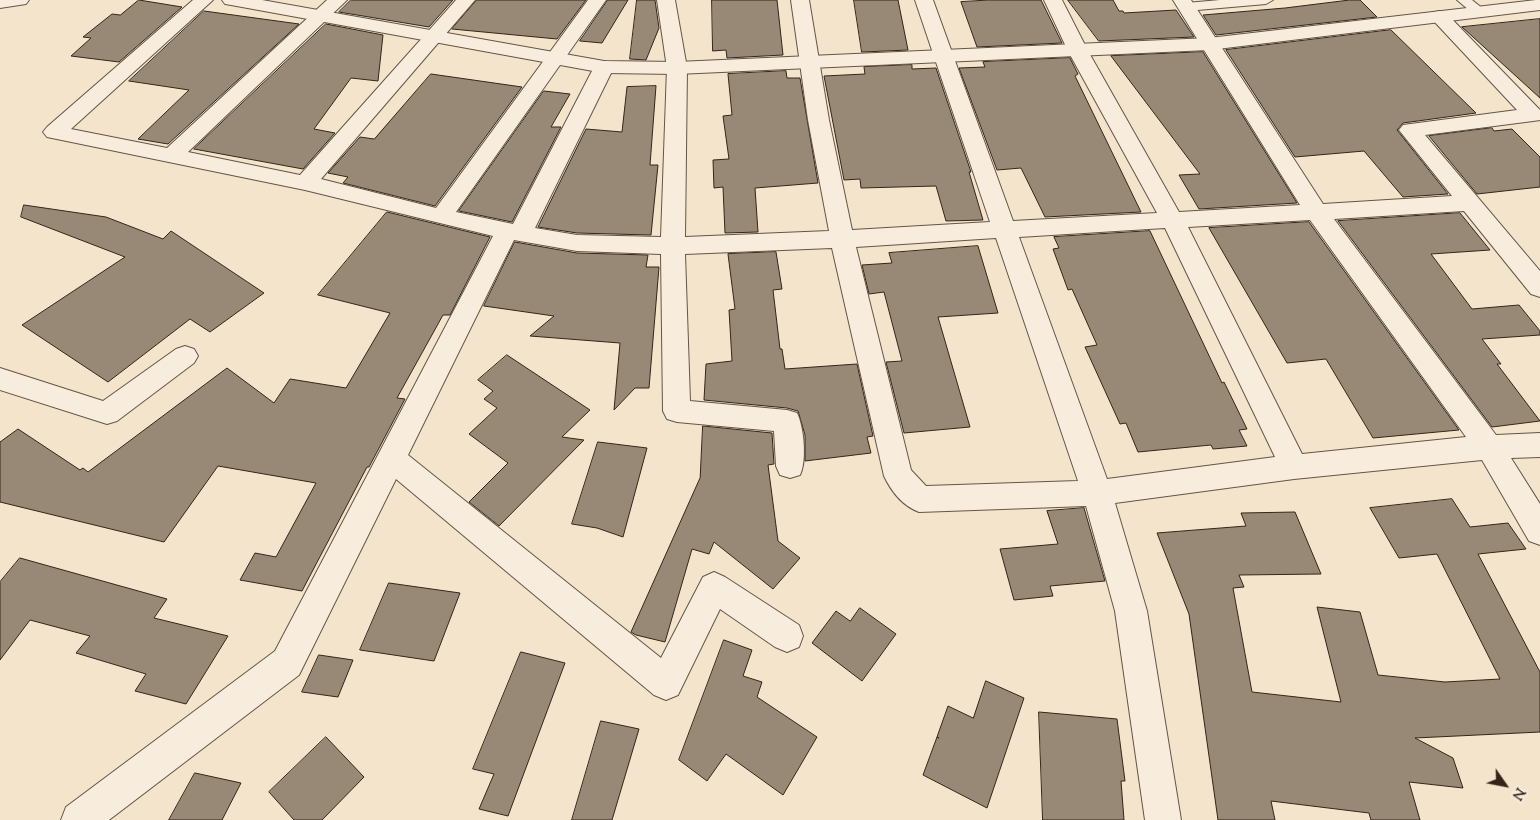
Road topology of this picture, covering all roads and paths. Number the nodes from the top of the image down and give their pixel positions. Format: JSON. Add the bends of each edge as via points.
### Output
{"nodes":[{"id":1,"x":20,"y":0,"type":"edge"},
{"id":2,"x":204,"y":0,"type":"edge"},
{"id":3,"x":231,"y":0,"type":"edge"},
{"id":4,"x":338,"y":0,"type":"edge"},
{"id":5,"x":466,"y":0,"type":"edge"},
{"id":6,"x":597,"y":0,"type":"edge"},
{"id":7,"x":666,"y":0,"type":"edge"},
{"id":8,"x":800,"y":0,"type":"edge"},
{"id":9,"x":924,"y":0,"type":"edge"},
{"id":10,"x":1053,"y":0,"type":"edge"},
{"id":11,"x":1266,"y":0,"type":"edge"},
{"id":12,"x":1464,"y":0,"type":"edge"},
{"id":13,"x":0,"y":3,"type":"edge"},
{"id":14,"x":1184,"y":4,"type":"edge"},
{"id":15,"x":1540,"y":5,"type":"edge"},
{"id":16,"x":1480,"y":12,"type":"junction"},
{"id":17,"x":321,"y":16,"type":"junction"},
{"id":18,"x":1439,"y":17,"type":"junction"},
{"id":19,"x":434,"y":35,"type":"junction"},
{"id":20,"x":1209,"y":44,"type":"junction"},
{"id":21,"x":1078,"y":51,"type":"junction"},
{"id":22,"x":943,"y":57,"type":"junction"},
{"id":23,"x":556,"y":59,"type":"junction"},
{"id":24,"x":807,"y":61,"type":"junction"},
{"id":25,"x":604,"y":67,"type":"junction"},
{"id":26,"x":677,"y":68,"type":"junction"},
{"id":27,"x":1537,"y":114,"type":"edge"},
{"id":28,"x":171,"y":156,"type":"junction"},
{"id":29,"x":305,"y":183,"type":"junction"},
{"id":30,"x":1470,"y":203,"type":"junction"},
{"id":31,"x":1316,"y":211,"type":"junction"},
{"id":32,"x":440,"y":217,"type":"junction"},
{"id":33,"x":1172,"y":219,"type":"junction"},
{"id":34,"x":1003,"y":230,"type":"junction"},
{"id":35,"x":513,"y":233,"type":"junction"},
{"id":36,"x":842,"y":239,"type":"junction"},
{"id":37,"x":672,"y":246,"type":"junction"},
{"id":38,"x":1540,"y":288,"type":"edge"},
{"id":39,"x":185,"y":356,"type":"dead end"},
{"id":40,"x":0,"y":379,"type":"edge"},
{"id":41,"x":1540,"y":445,"type":"edge"},
{"id":42,"x":1490,"y":447,"type":"junction"},
{"id":43,"x":392,"y":459,"type":"junction"},
{"id":44,"x":790,"y":466,"type":"dead end"},
{"id":45,"x":1294,"y":467,"type":"junction"},
{"id":46,"x":1097,"y":493,"type":"junction"},
{"id":47,"x":1540,"y":531,"type":"edge"},
{"id":48,"x":787,"y":636,"type":"dead end"},
{"id":49,"x":80,"y":820,"type":"edge"},
{"id":50,"x":1163,"y":820,"type":"edge"}],
"edges":[{"from":1,"to":13,"type":"street"},
{"from":2,"to":28,"type":"street","via":[[54,132]]},
{"from":3,"to":17,"type":"street"},
{"from":4,"to":17,"type":"street"},
{"from":5,"to":19,"type":"street"},
{"from":6,"to":23,"type":"street"},
{"from":7,"to":26,"type":"street"},
{"from":8,"to":24,"type":"street"},
{"from":9,"to":22,"type":"street"},
{"from":10,"to":21,"type":"street"},
{"from":11,"to":14,"type":"lane"},
{"from":12,"to":16,"type":"lane"},
{"from":14,"to":20,"type":"street"},
{"from":15,"to":16,"type":"street"},
{"from":16,"to":18,"type":"street"},
{"from":17,"to":19,"type":"street"},
{"from":17,"to":28,"type":"street"},
{"from":18,"to":20,"type":"street"},
{"from":18,"to":27,"type":"street"},
{"from":19,"to":23,"type":"street"},
{"from":19,"to":29,"type":"street"},
{"from":20,"to":21,"type":"street"},
{"from":20,"to":31,"type":"street"},
{"from":21,"to":22,"type":"street"},
{"from":21,"to":33,"type":"street"},
{"from":22,"to":24,"type":"street"},
{"from":22,"to":34,"type":"street"},
{"from":23,"to":25,"type":"street"},
{"from":23,"to":32,"type":"street"},
{"from":24,"to":26,"type":"street"},
{"from":24,"to":36,"type":"street"},
{"from":25,"to":26,"type":"street"},
{"from":25,"to":35,"type":"street"},
{"from":26,"to":37,"type":"street"},
{"from":27,"to":30,"type":"street","via":[[1410,130]]},
{"from":28,"to":29,"type":"street"},
{"from":29,"to":32,"type":"street"},
{"from":30,"to":31,"type":"street"},
{"from":30,"to":38,"type":"street"},
{"from":31,"to":33,"type":"street"},
{"from":31,"to":42,"type":"street"},
{"from":32,"to":35,"type":"street"},
{"from":33,"to":34,"type":"street"},
{"from":33,"to":45,"type":"street"},
{"from":34,"to":36,"type":"street"},
{"from":34,"to":46,"type":"street"},
{"from":35,"to":37,"type":"street","via":[[577,243]]},
{"from":35,"to":43,"type":"street"},
{"from":36,"to":37,"type":"street"},
{"from":36,"to":46,"type":"street","via":[[898,476],[919,499]]},
{"from":37,"to":44,"type":"street","via":[[677,411],[787,421]]},
{"from":39,"to":40,"type":"street","via":[[107,412]]},
{"from":41,"to":42,"type":"street"},
{"from":42,"to":45,"type":"street"},
{"from":42,"to":47,"type":"street"},
{"from":43,"to":48,"type":"street","via":[[666,683],[714,587]]},
{"from":43,"to":49,"type":"street","via":[[287,663]]},
{"from":45,"to":46,"type":"street"},
{"from":46,"to":50,"type":"street","via":[[1131,610]]}]}
